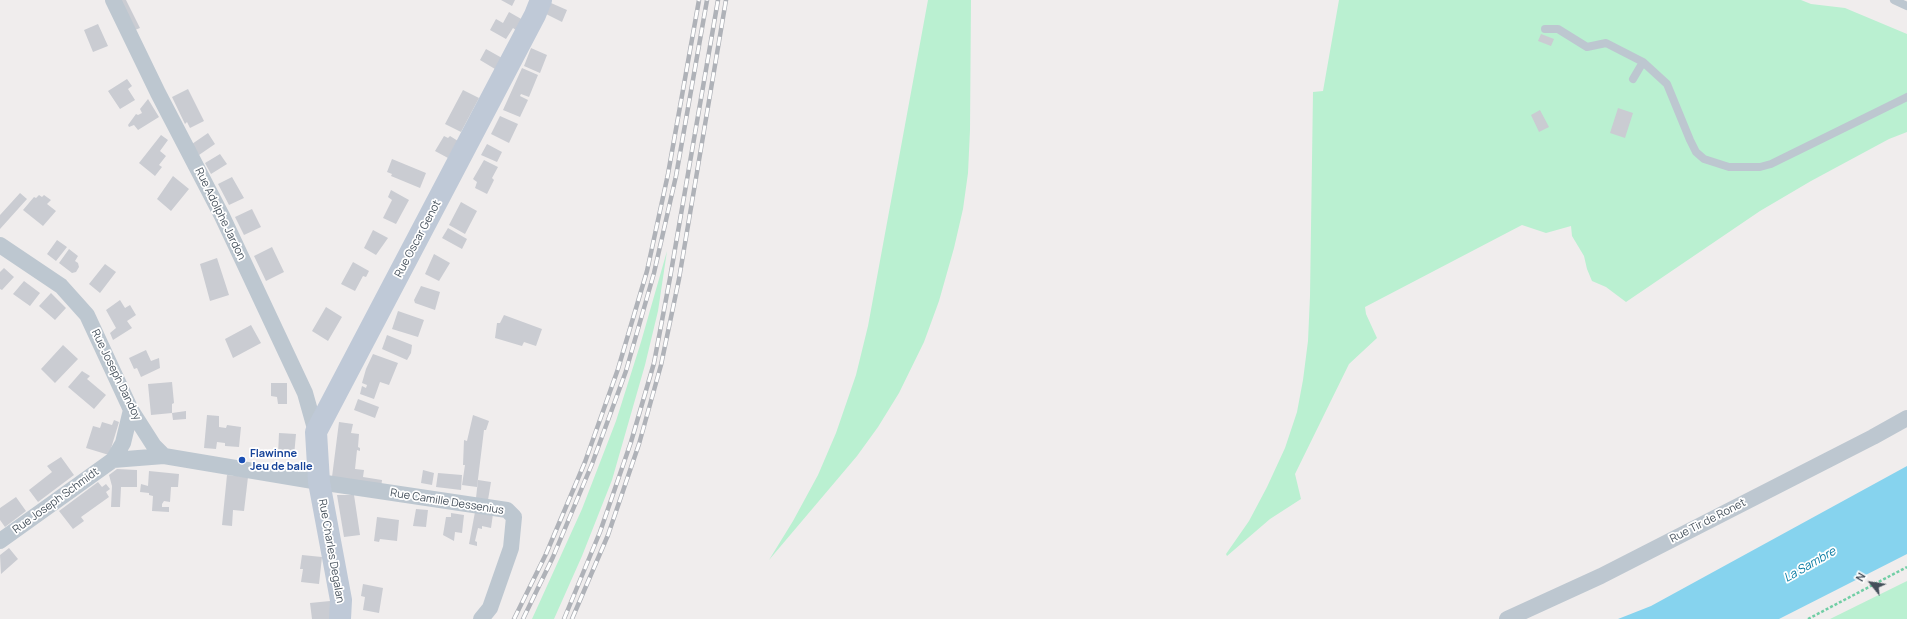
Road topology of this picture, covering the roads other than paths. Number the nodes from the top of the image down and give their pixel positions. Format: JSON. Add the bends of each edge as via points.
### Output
{"nodes":[{"id":1,"x":112,"y":0,"type":"edge"},
{"id":2,"x":541,"y":0,"type":"edge"},
{"id":3,"x":1894,"y":0,"type":"edge"},
{"id":4,"x":1907,"y":6,"type":"edge"},
{"id":5,"x":1545,"y":29,"type":"dead end"},
{"id":6,"x":1643,"y":62,"type":"junction"},
{"id":7,"x":1633,"y":80,"type":"dead end"},
{"id":8,"x":1907,"y":97,"type":"edge"},
{"id":9,"x":0,"y":245,"type":"edge"},
{"id":10,"x":132,"y":410,"type":"junction"},
{"id":11,"x":1907,"y":418,"type":"edge"},
{"id":12,"x":316,"y":432,"type":"junction"},
{"id":13,"x":164,"y":456,"type":"junction"},
{"id":14,"x":113,"y":460,"type":"junction"},
{"id":15,"x":318,"y":482,"type":"junction"},
{"id":16,"x":0,"y":541,"type":"edge"},
{"id":17,"x":340,"y":619,"type":"edge"},
{"id":18,"x":481,"y":619,"type":"edge"},
{"id":19,"x":1507,"y":619,"type":"edge"}],
"edges":[{"from":1,"to":12,"type":"street","name":"Rue Adolphe Jardon","via":[[222,216],[305,393]]},
{"from":2,"to":12,"type":"street","name":"Rue Oscar Genot"},
{"from":3,"to":4,"type":"lane"},
{"from":5,"to":6,"type":"lane","via":[[1558,29],[1587,47],[1606,43]]},
{"from":6,"to":7,"type":"lane"},
{"from":6,"to":8,"type":"lane","via":[[1667,84],[1696,152],[1704,159],[1728,166],[1760,167],[1771,164]]},
{"from":9,"to":10,"type":"street","name":"Rue Joseph Dandoy","via":[[61,286],[87,315]]},
{"from":10,"to":13,"type":"street","name":"Rue Joseph Dandoy","via":[[154,446]]},
{"from":10,"to":14,"type":"street","via":[[123,443]]},
{"from":11,"to":19,"type":"street","name":"Rue Tir de Ronet","via":[[1873,438],[1601,576]]},
{"from":12,"to":15,"type":"street","name":"Rue Oscar Genot"},
{"from":13,"to":14,"type":"street"},
{"from":13,"to":15,"type":"street"},
{"from":14,"to":16,"type":"street","name":"Rue Joseph Schmidt"},
{"from":15,"to":17,"type":"street","name":"Rue Charles Degalan","via":[[341,600]]},
{"from":15,"to":18,"type":"street","name":"Rue Camille Dessenius","via":[[507,510],[514,517],[511,548],[490,608]]}]}
